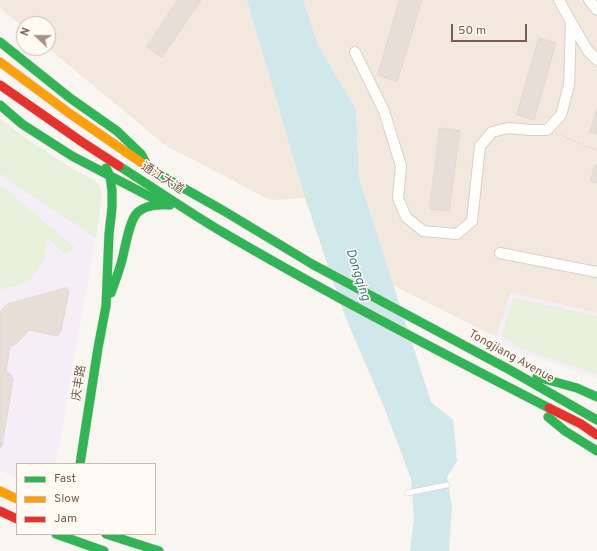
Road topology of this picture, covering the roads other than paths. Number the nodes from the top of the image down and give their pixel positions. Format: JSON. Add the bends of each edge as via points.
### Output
{"nodes":[{"id":1,"x":559,"y":0,"type":"edge"},
{"id":2,"x":589,"y":0,"type":"edge"},
{"id":3,"x":597,"y":10,"type":"edge"},
{"id":4,"x":570,"y":22,"type":"junction"},
{"id":5,"x":0,"y":42,"type":"edge"},
{"id":6,"x":355,"y":52,"type":"dead end"},
{"id":7,"x":597,"y":60,"type":"edge"},
{"id":8,"x":0,"y":62,"type":"edge"},
{"id":9,"x":0,"y":85,"type":"edge"},
{"id":10,"x":0,"y":105,"type":"edge"},
{"id":11,"x":91,"y":148,"type":"junction"},
{"id":12,"x":148,"y":168,"type":"junction"},
{"id":13,"x":110,"y":176,"type":"junction"},
{"id":14,"x":166,"y":205,"type":"junction"},
{"id":15,"x":183,"y":207,"type":"junction"},
{"id":16,"x":500,"y":253,"type":"dead end"},
{"id":17,"x":597,"y":272,"type":"edge"},
{"id":18,"x":106,"y":306,"type":"junction"},
{"id":19,"x":412,"y":318,"type":"joint"},
{"id":20,"x":510,"y":370,"type":"junction"},
{"id":21,"x":562,"y":384,"type":"junction"},
{"id":22,"x":522,"y":394,"type":"junction"},
{"id":23,"x":597,"y":397,"type":"edge"},
{"id":24,"x":584,"y":398,"type":"dead end"},
{"id":25,"x":597,"y":420,"type":"edge"},
{"id":26,"x":597,"y":435,"type":"edge"},
{"id":27,"x":597,"y":451,"type":"edge"},
{"id":28,"x":80,"y":463,"type":"edge"},
{"id":29,"x":447,"y":485,"type":"dead end"},
{"id":30,"x":0,"y":491,"type":"edge"},
{"id":31,"x":407,"y":493,"type":"dead end"},
{"id":32,"x":16,"y":499,"type":"edge"},
{"id":33,"x":0,"y":511,"type":"edge"},
{"id":34,"x":16,"y":519,"type":"edge"},
{"id":35,"x":58,"y":535,"type":"edge"},
{"id":36,"x":109,"y":535,"type":"edge"},
{"id":37,"x":68,"y":539,"type":"edge"},
{"id":38,"x":104,"y":551,"type":"edge"},
{"id":39,"x":159,"y":551,"type":"edge"}],
"edges":[{"from":1,"to":4,"type":"street"},
{"from":2,"to":3,"type":"street"},
{"from":4,"to":6,"type":"street","via":[[569,85],[561,115],[547,130],[508,128],[492,132],[480,146],[472,221],[457,234],[423,231],[406,217],[398,198],[401,166],[384,111]]},
{"from":4,"to":7,"type":"street"},
{"from":5,"to":12,"type":"main road","via":[[70,98],[117,130],[141,154]]},
{"from":8,"to":12,"type":"main road","name":"通江大道"},
{"from":9,"to":11,"type":"main road","name":"通江大道"},
{"from":10,"to":13,"type":"main road","via":[[22,124],[72,156]]},
{"from":11,"to":13,"type":"main road"},
{"from":11,"to":15,"type":"main road","name":"通江大道"},
{"from":12,"to":19,"type":"main road","name":"通江大道","via":[[312,264]]},
{"from":13,"to":14,"type":"main road"},
{"from":13,"to":18,"type":"main road","via":[[112,208]]},
{"from":14,"to":15,"type":"main road"},
{"from":14,"to":18,"type":"main road","via":[[157,205],[136,213]]},
{"from":15,"to":22,"type":"main road","name":"通江大道","via":[[316,286]]},
{"from":16,"to":17,"type":"street"},
{"from":18,"to":28,"type":"main road","name":"庆丰路"},
{"from":19,"to":20,"type":"main road","name":"Tongjiang Avenue"},
{"from":20,"to":21,"type":"main road"},
{"from":20,"to":25,"type":"main road","name":"Tongjiang Avenue"},
{"from":21,"to":23,"type":"main road"},
{"from":21,"to":24,"type":"lane"},
{"from":22,"to":26,"type":"main road"},
{"from":22,"to":27,"type":"main road","via":[[565,431]]},
{"from":29,"to":31,"type":"lane"},
{"from":30,"to":32,"type":"main road"},
{"from":33,"to":34,"type":"main road"},
{"from":35,"to":37,"type":"main road"},
{"from":36,"to":39,"type":"main road"},
{"from":37,"to":38,"type":"main road"}]}
